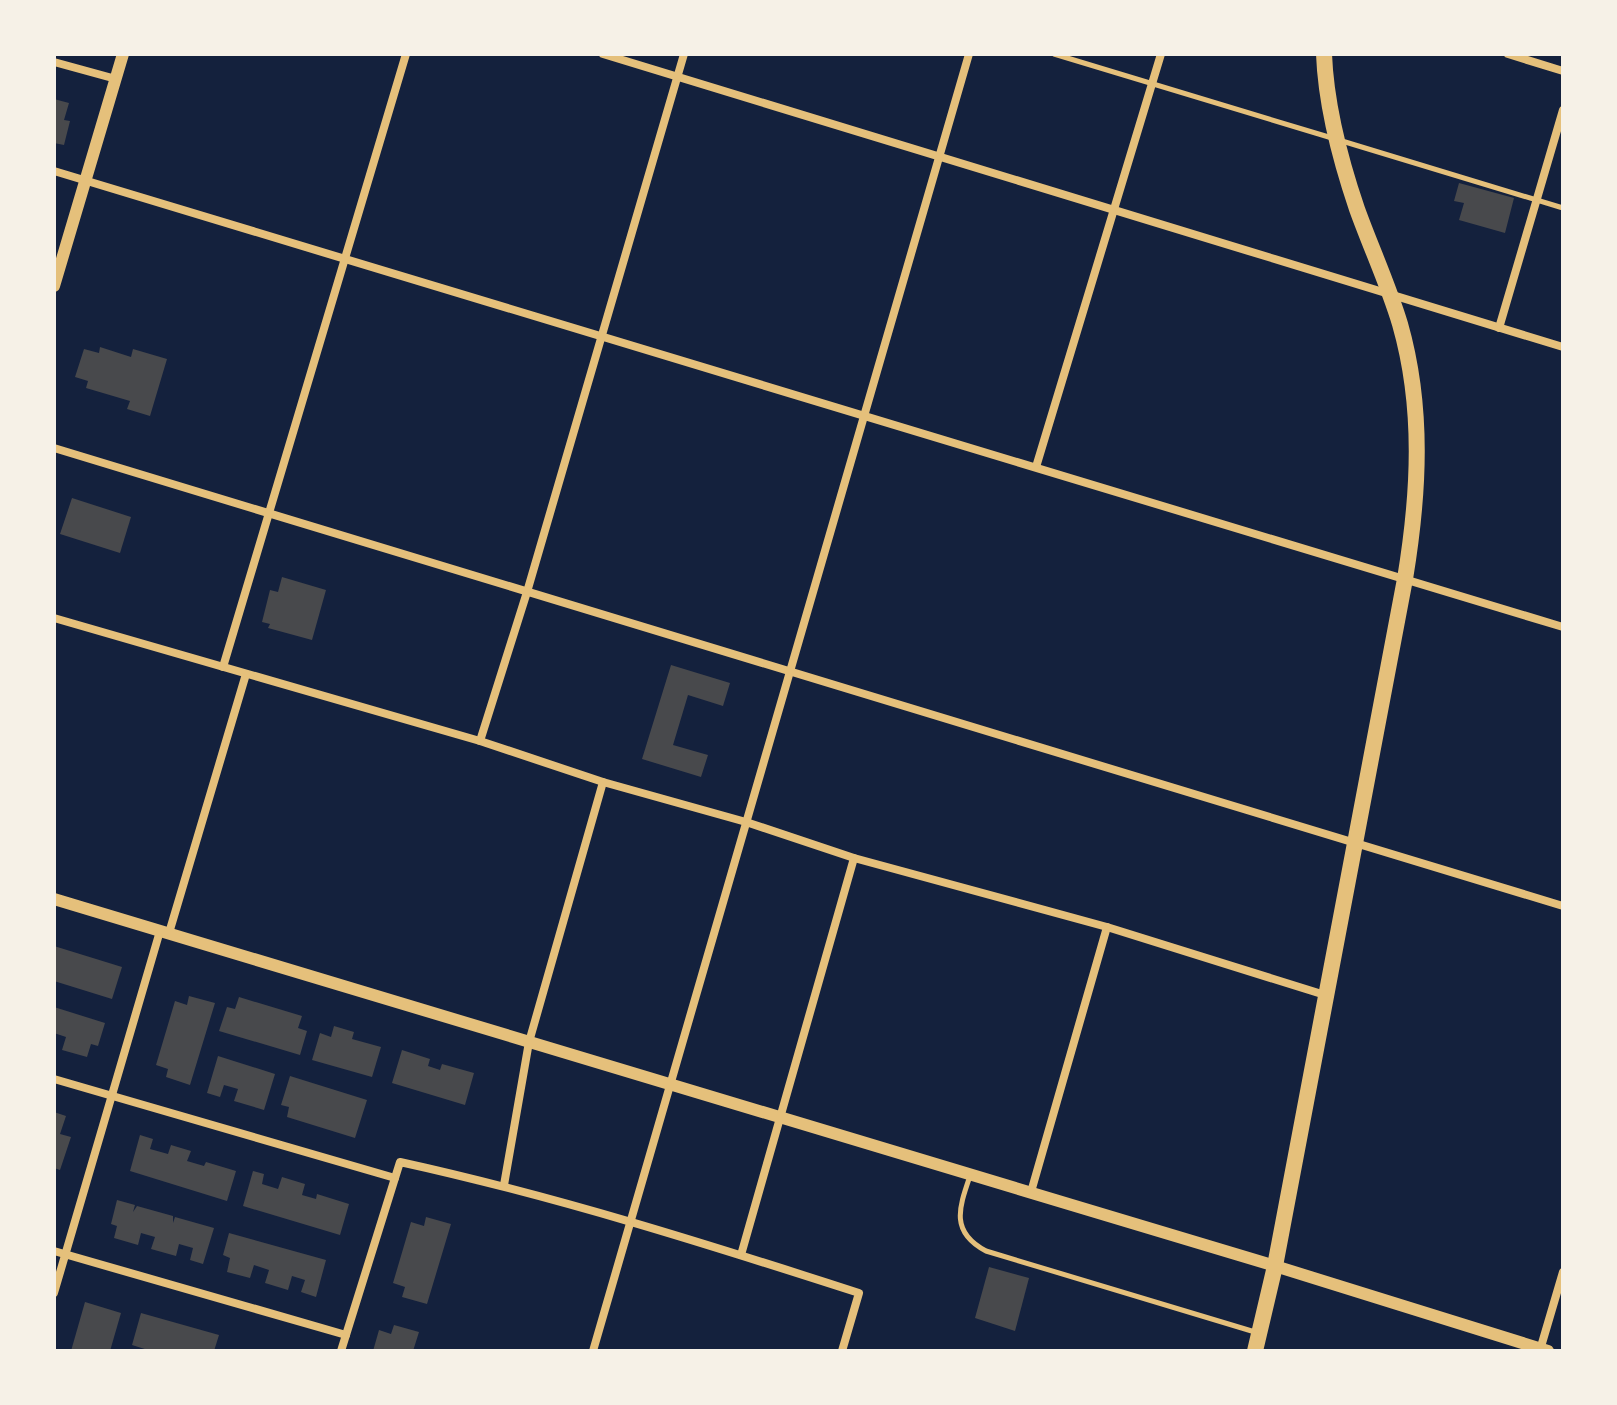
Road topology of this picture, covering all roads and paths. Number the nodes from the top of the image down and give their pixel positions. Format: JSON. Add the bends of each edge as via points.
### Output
{"nodes":[{"id":1,"x":123,"y":54,"type":"edge"},
{"id":2,"x":406,"y":54,"type":"edge"},
{"id":3,"x":603,"y":54,"type":"edge"},
{"id":4,"x":684,"y":54,"type":"edge"},
{"id":5,"x":969,"y":54,"type":"edge"},
{"id":6,"x":1054,"y":54,"type":"edge"},
{"id":7,"x":1161,"y":54,"type":"edge"},
{"id":8,"x":1324,"y":54,"type":"edge"},
{"id":9,"x":1508,"y":54,"type":"edge"},
{"id":10,"x":54,"y":62,"type":"edge"},
{"id":11,"x":1563,"y":71,"type":"edge"},
{"id":12,"x":677,"y":77,"type":"junction"},
{"id":13,"x":116,"y":79,"type":"junction"},
{"id":14,"x":1152,"y":84,"type":"junction"},
{"id":15,"x":1563,"y":110,"type":"edge"},
{"id":16,"x":1336,"y":140,"type":"junction"},
{"id":17,"x":939,"y":157,"type":"junction"},
{"id":18,"x":54,"y":171,"type":"edge"},
{"id":19,"x":86,"y":180,"type":"junction"},
{"id":20,"x":1536,"y":200,"type":"junction"},
{"id":21,"x":1563,"y":208,"type":"edge"},
{"id":22,"x":1115,"y":211,"type":"junction"},
{"id":23,"x":345,"y":258,"type":"junction"},
{"id":24,"x":54,"y":286,"type":"edge"},
{"id":25,"x":1390,"y":296,"type":"junction"},
{"id":26,"x":1499,"y":328,"type":"junction"},
{"id":27,"x":603,"y":336,"type":"junction"},
{"id":28,"x":1563,"y":347,"type":"edge"},
{"id":29,"x":864,"y":415,"type":"junction"},
{"id":30,"x":54,"y":448,"type":"edge"},
{"id":31,"x":1036,"y":467,"type":"junction"},
{"id":32,"x":269,"y":512,"type":"junction"},
{"id":33,"x":1405,"y":579,"type":"junction"},
{"id":34,"x":527,"y":592,"type":"junction"},
{"id":35,"x":54,"y":618,"type":"edge"},
{"id":36,"x":1563,"y":627,"type":"edge"},
{"id":37,"x":223,"y":667,"type":"junction"},
{"id":38,"x":789,"y":673,"type":"junction"},
{"id":39,"x":246,"y":674,"type":"junction"},
{"id":40,"x":480,"y":741,"type":"junction"},
{"id":41,"x":603,"y":782,"type":"junction"},
{"id":42,"x":746,"y":822,"type":"junction"},
{"id":43,"x":1354,"y":843,"type":"junction"},
{"id":44,"x":854,"y":858,"type":"junction"},
{"id":45,"x":54,"y":899,"type":"edge"},
{"id":46,"x":1563,"y":906,"type":"edge"},
{"id":47,"x":1107,"y":927,"type":"junction"},
{"id":48,"x":165,"y":932,"type":"junction"},
{"id":49,"x":1325,"y":995,"type":"junction"},
{"id":50,"x":529,"y":1042,"type":"junction"},
{"id":51,"x":54,"y":1079,"type":"edge"},
{"id":52,"x":670,"y":1084,"type":"junction"},
{"id":53,"x":112,"y":1096,"type":"junction"},
{"id":54,"x":780,"y":1117,"type":"junction"},
{"id":55,"x":971,"y":1174,"type":"junction"},
{"id":56,"x":395,"y":1178,"type":"junction"},
{"id":57,"x":504,"y":1185,"type":"junction"},
{"id":58,"x":1031,"y":1192,"type":"junction"},
{"id":59,"x":630,"y":1223,"type":"junction"},
{"id":60,"x":54,"y":1251,"type":"edge"},
{"id":61,"x":65,"y":1254,"type":"junction"},
{"id":62,"x":741,"y":1255,"type":"junction"},
{"id":63,"x":1275,"y":1266,"type":"junction"},
{"id":64,"x":1563,"y":1272,"type":"edge"},
{"id":65,"x":54,"y":1293,"type":"edge"},
{"id":66,"x":1260,"y":1333,"type":"junction"},
{"id":67,"x":346,"y":1335,"type":"junction"},
{"id":68,"x":1543,"y":1350,"type":"edge"},
{"id":69,"x":341,"y":1351,"type":"edge"},
{"id":70,"x":593,"y":1351,"type":"edge"},
{"id":71,"x":842,"y":1351,"type":"edge"},
{"id":72,"x":1255,"y":1351,"type":"edge"}],
"edges":[{"from":1,"to":13,"type":"street"},
{"from":2,"to":23,"type":"street"},
{"from":3,"to":12,"type":"street"},
{"from":4,"to":12,"type":"street"},
{"from":5,"to":17,"type":"street"},
{"from":6,"to":14,"type":"lane"},
{"from":7,"to":14,"type":"street"},
{"from":8,"to":16,"type":"main road"},
{"from":9,"to":11,"type":"street"},
{"from":10,"to":13,"type":"street"},
{"from":12,"to":17,"type":"street"},
{"from":12,"to":27,"type":"street"},
{"from":13,"to":19,"type":"street"},
{"from":14,"to":16,"type":"lane"},
{"from":14,"to":22,"type":"street"},
{"from":15,"to":20,"type":"street"},
{"from":16,"to":20,"type":"lane"},
{"from":16,"to":25,"type":"main road"},
{"from":17,"to":22,"type":"street"},
{"from":17,"to":29,"type":"street"},
{"from":18,"to":19,"type":"street"},
{"from":19,"to":23,"type":"street"},
{"from":19,"to":24,"type":"street"},
{"from":20,"to":21,"type":"lane"},
{"from":20,"to":26,"type":"street"},
{"from":22,"to":25,"type":"street"},
{"from":22,"to":31,"type":"street"},
{"from":23,"to":27,"type":"street"},
{"from":23,"to":32,"type":"street"},
{"from":25,"to":26,"type":"street"},
{"from":25,"to":33,"type":"main road","via":[[1410,368],[1417,442],[1417,494]]},
{"from":26,"to":28,"type":"street"},
{"from":27,"to":29,"type":"street"},
{"from":27,"to":34,"type":"street"},
{"from":29,"to":31,"type":"street"},
{"from":29,"to":38,"type":"street"},
{"from":30,"to":32,"type":"street"},
{"from":31,"to":33,"type":"street"},
{"from":32,"to":34,"type":"street"},
{"from":32,"to":37,"type":"street"},
{"from":33,"to":36,"type":"street"},
{"from":33,"to":43,"type":"main road"},
{"from":34,"to":38,"type":"street"},
{"from":34,"to":40,"type":"street"},
{"from":35,"to":37,"type":"street"},
{"from":37,"to":39,"type":"street"},
{"from":38,"to":42,"type":"street"},
{"from":38,"to":43,"type":"street"},
{"from":39,"to":40,"type":"street"},
{"from":39,"to":48,"type":"street"},
{"from":40,"to":41,"type":"street"},
{"from":41,"to":42,"type":"street"},
{"from":41,"to":50,"type":"street"},
{"from":42,"to":44,"type":"street"},
{"from":42,"to":52,"type":"street"},
{"from":43,"to":46,"type":"street"},
{"from":43,"to":49,"type":"main road"},
{"from":44,"to":47,"type":"street"},
{"from":44,"to":54,"type":"street"},
{"from":45,"to":48,"type":"street"},
{"from":47,"to":49,"type":"street"},
{"from":47,"to":58,"type":"street"},
{"from":48,"to":50,"type":"street"},
{"from":48,"to":53,"type":"street"},
{"from":49,"to":63,"type":"main road"},
{"from":50,"to":52,"type":"street"},
{"from":50,"to":57,"type":"street"},
{"from":51,"to":53,"type":"street"},
{"from":52,"to":54,"type":"street"},
{"from":52,"to":59,"type":"street"},
{"from":53,"to":56,"type":"street"},
{"from":53,"to":61,"type":"street"},
{"from":54,"to":55,"type":"street"},
{"from":54,"to":62,"type":"street"},
{"from":55,"to":58,"type":"street"},
{"from":55,"to":66,"type":"lane","via":[[959,1213],[973,1245]]},
{"from":56,"to":57,"type":"street","via":[[400,1162]]},
{"from":56,"to":67,"type":"street"},
{"from":57,"to":59,"type":"street"},
{"from":58,"to":63,"type":"street"},
{"from":59,"to":62,"type":"street"},
{"from":59,"to":70,"type":"street"},
{"from":60,"to":61,"type":"street"},
{"from":61,"to":65,"type":"street"},
{"from":61,"to":67,"type":"street"},
{"from":62,"to":71,"type":"street","via":[[859,1293]]},
{"from":63,"to":66,"type":"main road"},
{"from":63,"to":68,"type":"street"},
{"from":64,"to":68,"type":"street"},
{"from":66,"to":72,"type":"main road"},
{"from":67,"to":69,"type":"street"}]}
